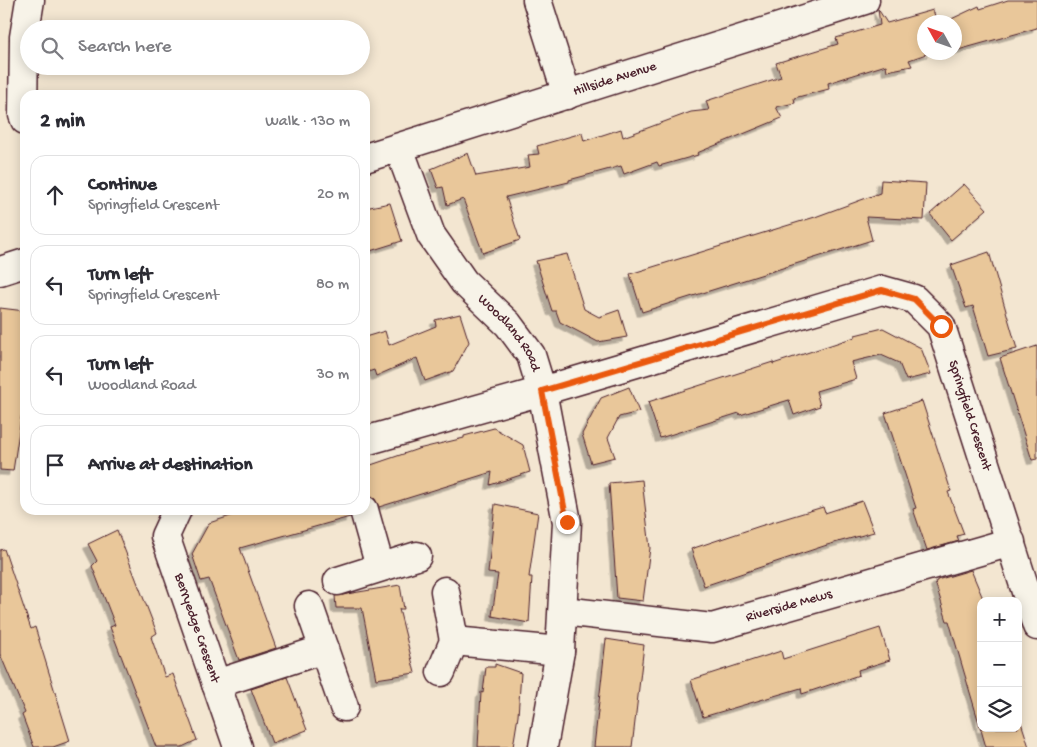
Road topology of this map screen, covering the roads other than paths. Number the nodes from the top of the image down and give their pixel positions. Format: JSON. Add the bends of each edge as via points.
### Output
{"nodes":[{"id":1,"x":30,"y":0,"type":"edge"},
{"id":2,"x":537,"y":0,"type":"edge"},
{"id":3,"x":865,"y":0,"type":"edge"},
{"id":4,"x":792,"y":11,"type":"edge"},
{"id":5,"x":27,"y":20,"type":"edge"},
{"id":6,"x":24,"y":75,"type":"edge"},
{"id":7,"x":23,"y":90,"type":"edge"},
{"id":8,"x":566,"y":95,"type":"junction"},
{"id":9,"x":399,"y":148,"type":"junction"},
{"id":10,"x":370,"y":157,"type":"edge"},
{"id":11,"x":20,"y":265,"type":"edge"},
{"id":12,"x":0,"y":271,"type":"edge"},
{"id":13,"x":542,"y":391,"type":"junction"},
{"id":14,"x":370,"y":440,"type":"edge"},
{"id":15,"x":175,"y":515,"type":"edge"},
{"id":16,"x":365,"y":515,"type":"edge"},
{"id":17,"x":1011,"y":542,"type":"junction"},
{"id":18,"x":417,"y":556,"type":"dead end"},
{"id":19,"x":380,"y":567,"type":"junction"},
{"id":20,"x":338,"y":581,"type":"dead end"},
{"id":21,"x":445,"y":590,"type":"dead end"},
{"id":22,"x":309,"y":606,"type":"dead end"},
{"id":23,"x":563,"y":611,"type":"junction"},
{"id":24,"x":1037,"y":626,"type":"edge"},
{"id":25,"x":454,"y":642,"type":"junction"},
{"id":26,"x":324,"y":649,"type":"junction"},
{"id":27,"x":560,"y":651,"type":"junction"},
{"id":28,"x":441,"y":672,"type":"dead end"},
{"id":29,"x":216,"y":684,"type":"junction"},
{"id":30,"x":344,"y":707,"type":"dead end"},
{"id":31,"x":238,"y":747,"type":"edge"},
{"id":32,"x":543,"y":747,"type":"edge"}],
"edges":[{"from":1,"to":5,"type":"street"},
{"from":2,"to":8,"type":"street"},
{"from":3,"to":4,"type":"street","name":"Hillside Avenue"},
{"from":4,"to":8,"type":"street","name":"Hillside Avenue"},
{"from":6,"to":7,"type":"street"},
{"from":8,"to":9,"type":"street","name":"Hillside Avenue"},
{"from":9,"to":10,"type":"street","name":"Hillside Avenue"},
{"from":9,"to":13,"type":"street","name":"Woodland Road","via":[[431,234],[464,282],[520,339],[531,355]]},
{"from":11,"to":12,"type":"street"},
{"from":13,"to":14,"type":"street"},
{"from":13,"to":17,"type":"street","name":"Springfield Crescent","via":[[882,290],[914,299],[941,326]]},
{"from":13,"to":23,"type":"street","name":"Woodland Road","via":[[567,522]]},
{"from":15,"to":29,"type":"street","name":"Berryedge Crescent","via":[[165,536]]},
{"from":16,"to":19,"type":"street"},
{"from":17,"to":23,"type":"street","name":"Riverside Mews","via":[[712,628]]},
{"from":17,"to":24,"type":"street","name":"Springfield Crescent"},
{"from":18,"to":19,"type":"street"},
{"from":19,"to":20,"type":"street"},
{"from":21,"to":25,"type":"street"},
{"from":22,"to":26,"type":"street"},
{"from":23,"to":27,"type":"street","name":"Woodland Road"},
{"from":25,"to":27,"type":"street"},
{"from":25,"to":28,"type":"street"},
{"from":26,"to":29,"type":"street"},
{"from":26,"to":30,"type":"street"},
{"from":27,"to":32,"type":"street","name":"Woodland Road"},
{"from":29,"to":31,"type":"street","name":"Berryedge Crescent"}]}
